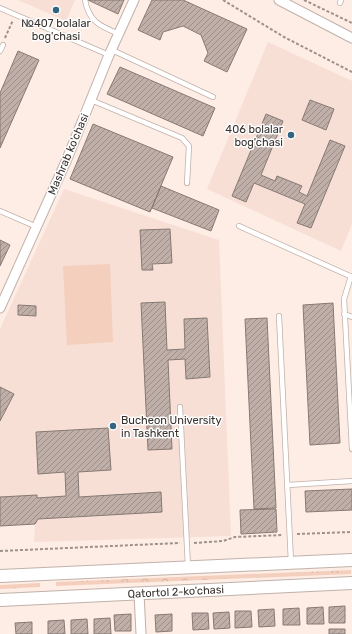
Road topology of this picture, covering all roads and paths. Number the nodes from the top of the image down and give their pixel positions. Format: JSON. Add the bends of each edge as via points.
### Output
{"nodes":[{"id":1,"x":84,"y":0,"type":"edge"},
{"id":2,"x":134,"y":0,"type":"edge"},
{"id":3,"x":223,"y":0,"type":"edge"},
{"id":4,"x":281,"y":0,"type":"edge"},
{"id":5,"x":304,"y":0,"type":"edge"},
{"id":6,"x":0,"y":8,"type":"edge"},
{"id":7,"x":16,"y":15,"type":"junction"},
{"id":8,"x":352,"y":23,"type":"edge"},
{"id":9,"x":119,"y":34,"type":"junction"},
{"id":10,"x":352,"y":38,"type":"edge"},
{"id":11,"x":3,"y":45,"type":"joint"},
{"id":12,"x":0,"y":51,"type":"edge"},
{"id":13,"x":110,"y":52,"type":"junction"},
{"id":14,"x":352,"y":72,"type":"edge"},
{"id":15,"x":213,"y":97,"type":"dead end"},
{"id":16,"x":91,"y":100,"type":"junction"},
{"id":17,"x":187,"y":183,"type":"dead end"},
{"id":18,"x":0,"y":211,"type":"edge"},
{"id":19,"x":37,"y":226,"type":"junction"},
{"id":20,"x":239,"y":226,"type":"dead end"},
{"id":21,"x":352,"y":276,"type":"edge"},
{"id":22,"x":0,"y":308,"type":"edge"},
{"id":23,"x":344,"y":314,"type":"junction"},
{"id":24,"x":279,"y":316,"type":"dead end"},
{"id":25,"x":352,"y":318,"type":"edge"},
{"id":26,"x":180,"y":407,"type":"dead end"},
{"id":27,"x":352,"y":449,"type":"edge"},
{"id":28,"x":352,"y":481,"type":"edge"},
{"id":29,"x":288,"y":484,"type":"junction"},
{"id":30,"x":352,"y":532,"type":"edge"},
{"id":31,"x":290,"y":535,"type":"junction"},
{"id":32,"x":187,"y":543,"type":"junction"},
{"id":33,"x":0,"y":551,"type":"edge"},
{"id":34,"x":352,"y":560,"type":"edge"},
{"id":35,"x":291,"y":562,"type":"junction"},
{"id":36,"x":188,"y":567,"type":"junction"},
{"id":37,"x":0,"y":576,"type":"edge"},
{"id":38,"x":352,"y":583,"type":"edge"},
{"id":39,"x":139,"y":593,"type":"junction"},
{"id":40,"x":0,"y":600,"type":"edge"},
{"id":41,"x":141,"y":634,"type":"edge"}],
"edges":[{"from":1,"to":9,"type":"lane","via":[[86,10],[92,19],[102,27]]},
{"from":2,"to":9,"type":"street","name":"Mashrab ko'chasi"},
{"from":3,"to":14,"type":"path","via":[[284,37]]},
{"from":4,"to":10,"type":"street"},
{"from":5,"to":8,"type":"path"},
{"from":6,"to":7,"type":"lane"},
{"from":7,"to":11,"type":"path"},
{"from":7,"to":13,"type":"lane"},
{"from":9,"to":13,"type":"street","name":"Mashrab ko'chasi"},
{"from":11,"to":12,"type":"lane"},
{"from":13,"to":15,"type":"lane"},
{"from":13,"to":16,"type":"street","name":"Mashrab ko'chasi"},
{"from":16,"to":17,"type":"lane","via":[[182,138],[189,146]]},
{"from":16,"to":19,"type":"street","name":"Mashrab ko'chasi"},
{"from":18,"to":19,"type":"lane"},
{"from":19,"to":22,"type":"street","name":"Mashrab ko'chasi"},
{"from":20,"to":21,"type":"lane"},
{"from":21,"to":23,"type":"lane","via":[[344,299]]},
{"from":23,"to":25,"type":"lane"},
{"from":23,"to":27,"type":"lane"},
{"from":24,"to":29,"type":"lane"},
{"from":26,"to":32,"type":"lane"},
{"from":28,"to":29,"type":"lane"},
{"from":29,"to":31,"type":"lane"},
{"from":30,"to":31,"type":"path"},
{"from":31,"to":32,"type":"path","via":[[234,537],[213,542]]},
{"from":31,"to":35,"type":"lane"},
{"from":32,"to":33,"type":"path"},
{"from":32,"to":36,"type":"lane"},
{"from":34,"to":35,"type":"main road","name":"Qatortol 2-ko'chasi"},
{"from":35,"to":36,"type":"main road","name":"Qatortol 2-ko'chasi"},
{"from":36,"to":37,"type":"main road","name":"Qatortol 2-ko'chasi"},
{"from":38,"to":39,"type":"main road","name":"Qatortol 2-ko'chasi"},
{"from":39,"to":40,"type":"main road","name":"Qatortol 2-ko'chasi"},
{"from":39,"to":41,"type":"street"}]}
